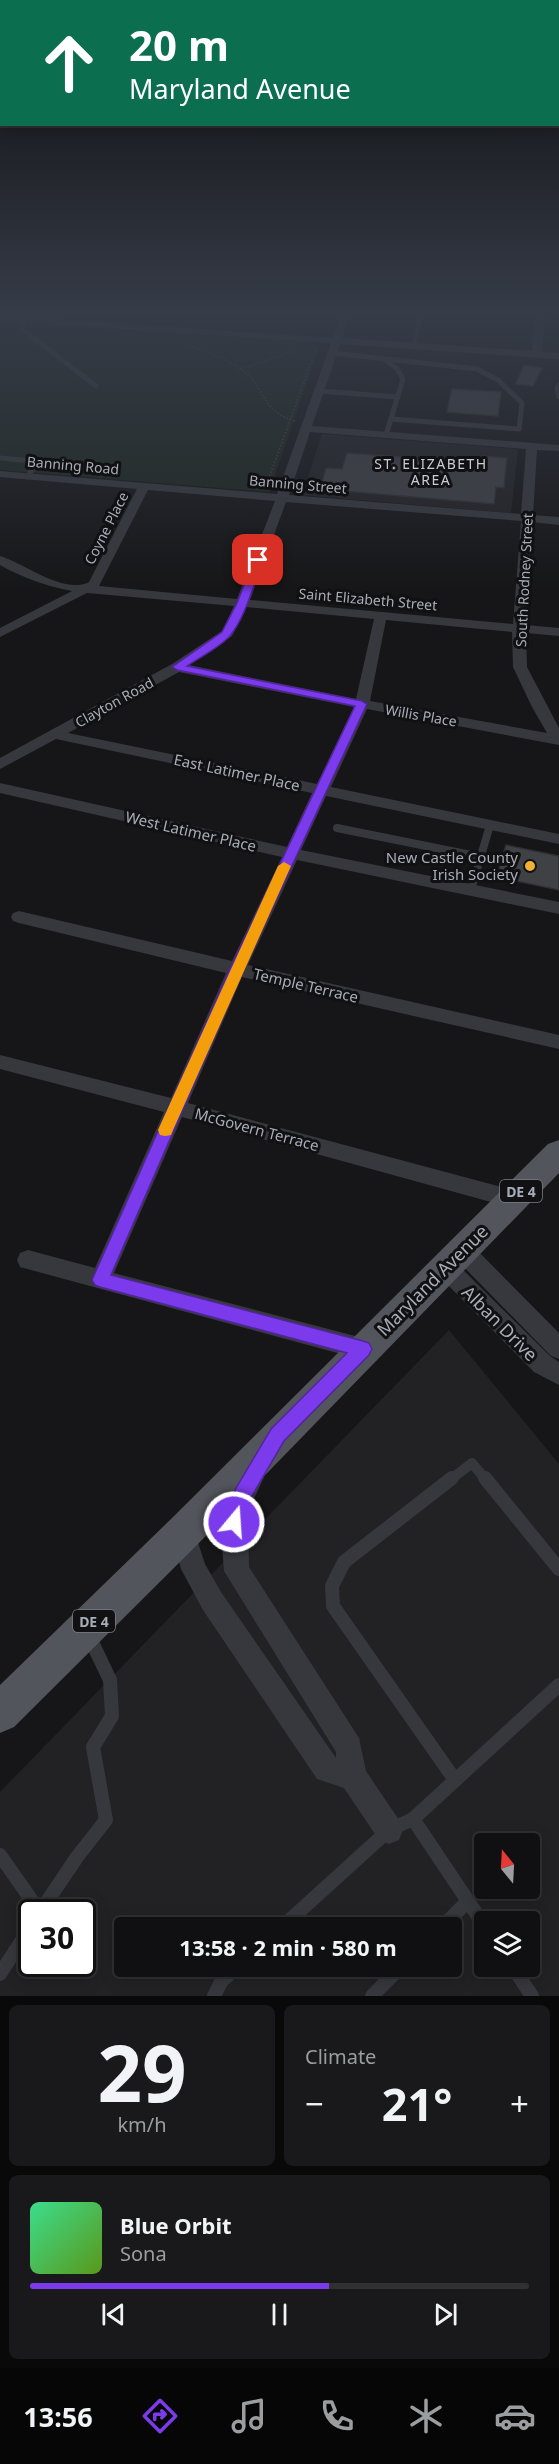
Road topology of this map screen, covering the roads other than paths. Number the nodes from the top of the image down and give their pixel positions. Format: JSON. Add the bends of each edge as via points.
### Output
{"nodes":[{"id":1,"x":314,"y":404,"type":"edge"},
{"id":2,"x":396,"y":404,"type":"edge"},
{"id":3,"x":522,"y":404,"type":"edge"},
{"id":4,"x":391,"y":419,"type":"junction"},
{"id":5,"x":307,"y":426,"type":"junction"},
{"id":6,"x":386,"y":435,"type":"junction"},
{"id":7,"x":532,"y":446,"type":"junction"},
{"id":8,"x":559,"y":448,"type":"edge"},
{"id":9,"x":0,"y":459,"type":"edge"},
{"id":10,"x":0,"y":474,"type":"edge"},
{"id":11,"x":28,"y":477,"type":"junction"},
{"id":12,"x":144,"y":486,"type":"junction"},
{"id":13,"x":179,"y":489,"type":"joint"},
{"id":14,"x":282,"y":497,"type":"junction"},
{"id":15,"x":526,"y":519,"type":"junction"},
{"id":16,"x":559,"y":521,"type":"edge"},
{"id":17,"x":0,"y":560,"type":"edge"},
{"id":18,"x":87,"y":590,"type":"junction"},
{"id":19,"x":242,"y":603,"type":"junction"},
{"id":20,"x":381,"y":615,"type":"junction"},
{"id":21,"x":519,"y":628,"type":"junction"},
{"id":22,"x":559,"y":632,"type":"edge"},
{"id":23,"x":0,"y":633,"type":"edge"},
{"id":24,"x":177,"y":667,"type":"junction"},
{"id":25,"x":362,"y":704,"type":"junction"},
{"id":26,"x":56,"y":735,"type":"junction"},
{"id":27,"x":559,"y":740,"type":"edge"},
{"id":28,"x":0,"y":764,"type":"edge"},
{"id":29,"x":0,"y":788,"type":"edge"},
{"id":30,"x":321,"y":790,"type":"junction"},
{"id":31,"x":490,"y":825,"type":"junction"},
{"id":32,"x":338,"y":828,"type":"dead end"},
{"id":33,"x":559,"y":839,"type":"edge"},
{"id":34,"x":290,"y":853,"type":"junction"},
{"id":35,"x":480,"y":857,"type":"junction"},
{"id":36,"x":471,"y":890,"type":"junction"},
{"id":37,"x":559,"y":908,"type":"edge"},
{"id":38,"x":19,"y":917,"type":"dead end"},
{"id":39,"x":237,"y":969,"type":"junction"},
{"id":40,"x":559,"y":1042,"type":"edge"},
{"id":41,"x":0,"y":1062,"type":"edge"},
{"id":42,"x":175,"y":1107,"type":"junction"},
{"id":43,"x":558,"y":1155,"type":"edge"},
{"id":44,"x":513,"y":1199,"type":"junction"},
{"id":45,"x":453,"y":1259,"type":"junction"},
{"id":46,"x":28,"y":1260,"type":"dead end"},
{"id":47,"x":100,"y":1280,"type":"junction"},
{"id":48,"x":559,"y":1348,"type":"edge"},
{"id":49,"x":363,"y":1349,"type":"junction"},
{"id":50,"x":559,"y":1374,"type":"edge"},
{"id":51,"x":278,"y":1435,"type":"junction"},
{"id":52,"x":183,"y":1533,"type":"junction"},
{"id":53,"x":559,"y":1569,"type":"edge"},
{"id":54,"x":86,"y":1629,"type":"junction"},
{"id":55,"x":559,"y":1685,"type":"edge"},
{"id":56,"x":2,"y":1707,"type":"edge"},
{"id":57,"x":353,"y":1776,"type":"junction"},
{"id":58,"x":455,"y":1780,"type":"junction"},
{"id":59,"x":401,"y":1824,"type":"junction"},
{"id":60,"x":0,"y":1855,"type":"edge"},
{"id":61,"x":31,"y":1899,"type":"edge"},
{"id":62,"x":49,"y":1899,"type":"edge"},
{"id":63,"x":468,"y":1901,"type":"junction"},
{"id":64,"x":475,"y":1911,"type":"edge"},
{"id":65,"x":294,"y":1917,"type":"edge"},
{"id":66,"x":452,"y":1917,"type":"edge"},
{"id":67,"x":18,"y":1946,"type":"edge"},
{"id":68,"x":0,"y":1974,"type":"edge"},
{"id":69,"x":226,"y":1977,"type":"edge"},
{"id":70,"x":391,"y":1977,"type":"edge"},
{"id":71,"x":519,"y":1977,"type":"edge"},
{"id":72,"x":213,"y":1996,"type":"edge"},
{"id":73,"x":372,"y":1996,"type":"edge"},
{"id":74,"x":532,"y":1996,"type":"edge"}],
"edges":[{"from":1,"to":5,"type":"street","name":"Clayton Road"},
{"from":2,"to":4,"type":"lane"},
{"from":3,"to":4,"type":"lane","via":[[519,429]]},
{"from":4,"to":6,"type":"lane"},
{"from":5,"to":6,"type":"street"},
{"from":5,"to":14,"type":"street","name":"Clayton Road"},
{"from":6,"to":7,"type":"street"},
{"from":7,"to":8,"type":"street"},
{"from":7,"to":15,"type":"street","name":"South Rodney Street"},
{"from":9,"to":11,"type":"lane","via":[[32,461],[35,464]]},
{"from":10,"to":11,"type":"street","name":"Banning Road"},
{"from":11,"to":12,"type":"street","name":"Banning Road"},
{"from":12,"to":13,"type":"street","name":"Banning Road"},
{"from":12,"to":18,"type":"street","name":"Coyne Place","via":[[98,578]]},
{"from":13,"to":14,"type":"street","name":"Banning Street"},
{"from":14,"to":15,"type":"street","name":"Banning Street"},
{"from":14,"to":19,"type":"street","name":"Clayton Road"},
{"from":15,"to":16,"type":"street","name":"Banning Street"},
{"from":15,"to":21,"type":"street","name":"South Rodney Street"},
{"from":17,"to":18,"type":"street","name":"Saint Elizabeth Street","via":[[31,578]]},
{"from":18,"to":19,"type":"street","name":"Saint Elizabeth Street"},
{"from":18,"to":23,"type":"street","name":"Coyne Place"},
{"from":19,"to":20,"type":"street","name":"Saint Elizabeth Street"},
{"from":19,"to":24,"type":"street","name":"Clayton Road","via":[[219,640]]},
{"from":20,"to":21,"type":"street","name":"Saint Elizabeth Street"},
{"from":20,"to":25,"type":"street"},
{"from":21,"to":22,"type":"street","name":"Saint Elizabeth Street"},
{"from":21,"to":27,"type":"street","name":"South Rodney Street","via":[[520,667]]},
{"from":24,"to":25,"type":"street","name":"Willis Place"},
{"from":24,"to":26,"type":"street","name":"Clayton Road"},
{"from":25,"to":27,"type":"street","name":"Willis Place"},
{"from":25,"to":30,"type":"street"},
{"from":26,"to":28,"type":"street","name":"Clayton Road"},
{"from":26,"to":30,"type":"street","name":"East Latimer Place"},
{"from":29,"to":34,"type":"street","name":"West Latimer Place"},
{"from":30,"to":31,"type":"street","name":"East Latimer Place"},
{"from":30,"to":34,"type":"street"},
{"from":31,"to":33,"type":"street","name":"East Latimer Place"},
{"from":31,"to":35,"type":"lane"},
{"from":32,"to":35,"type":"lane"},
{"from":34,"to":36,"type":"street","name":"West Latimer Place"},
{"from":34,"to":39,"type":"street"},
{"from":35,"to":36,"type":"lane"},
{"from":36,"to":37,"type":"street","name":"West Latimer Place"},
{"from":38,"to":39,"type":"street","name":"Temple Terrace"},
{"from":39,"to":40,"type":"street","name":"Temple Terrace"},
{"from":39,"to":42,"type":"street"},
{"from":41,"to":42,"type":"street","name":"McGovern Terrace"},
{"from":42,"to":44,"type":"street","name":"McGovern Terrace"},
{"from":42,"to":47,"type":"street"},
{"from":43,"to":44,"type":"main road","name":"Maryland Avenue","number":"DE 4"},
{"from":44,"to":45,"type":"main road","name":"Maryland Avenue","number":"DE 4"},
{"from":45,"to":48,"type":"street","name":"Alban Drive"},
{"from":45,"to":49,"type":"main road","name":"Maryland Avenue","number":"DE 4"},
{"from":45,"to":50,"type":"street","name":"Alban Drive","via":[[542,1364]]},
{"from":46,"to":47,"type":"street"},
{"from":47,"to":49,"type":"street"},
{"from":49,"to":51,"type":"main road","name":"Maryland Avenue","number":"DE 4"},
{"from":51,"to":52,"type":"main road","name":"Maryland Avenue","number":"DE 4"},
{"from":51,"to":57,"type":"street","via":[[242,1495],[234,1522],[237,1571],[349,1748]]},
{"from":52,"to":54,"type":"main road","name":"Maryland Avenue","number":"DE 4"},
{"from":52,"to":57,"type":"street","via":[[194,1569],[212,1601],[327,1769]]},
{"from":53,"to":58,"type":"lane","via":[[472,1462],[344,1562],[332,1586],[333,1606]]},
{"from":54,"to":56,"type":"main road","name":"Maryland Avenue","number":"DE 4"},
{"from":54,"to":62,"type":"lane","via":[[110,1680],[112,1716],[93,1748],[106,1820]]},
{"from":55,"to":58,"type":"lane"},
{"from":57,"to":59,"type":"street"},
{"from":58,"to":59,"type":"lane"},
{"from":59,"to":63,"type":"lane"},
{"from":59,"to":65,"type":"lane"},
{"from":60,"to":61,"type":"lane"},
{"from":63,"to":64,"type":"lane"},
{"from":63,"to":66,"type":"lane"},
{"from":67,"to":68,"type":"lane"},
{"from":69,"to":72,"type":"lane"},
{"from":70,"to":73,"type":"lane"},
{"from":71,"to":74,"type":"lane"}]}
